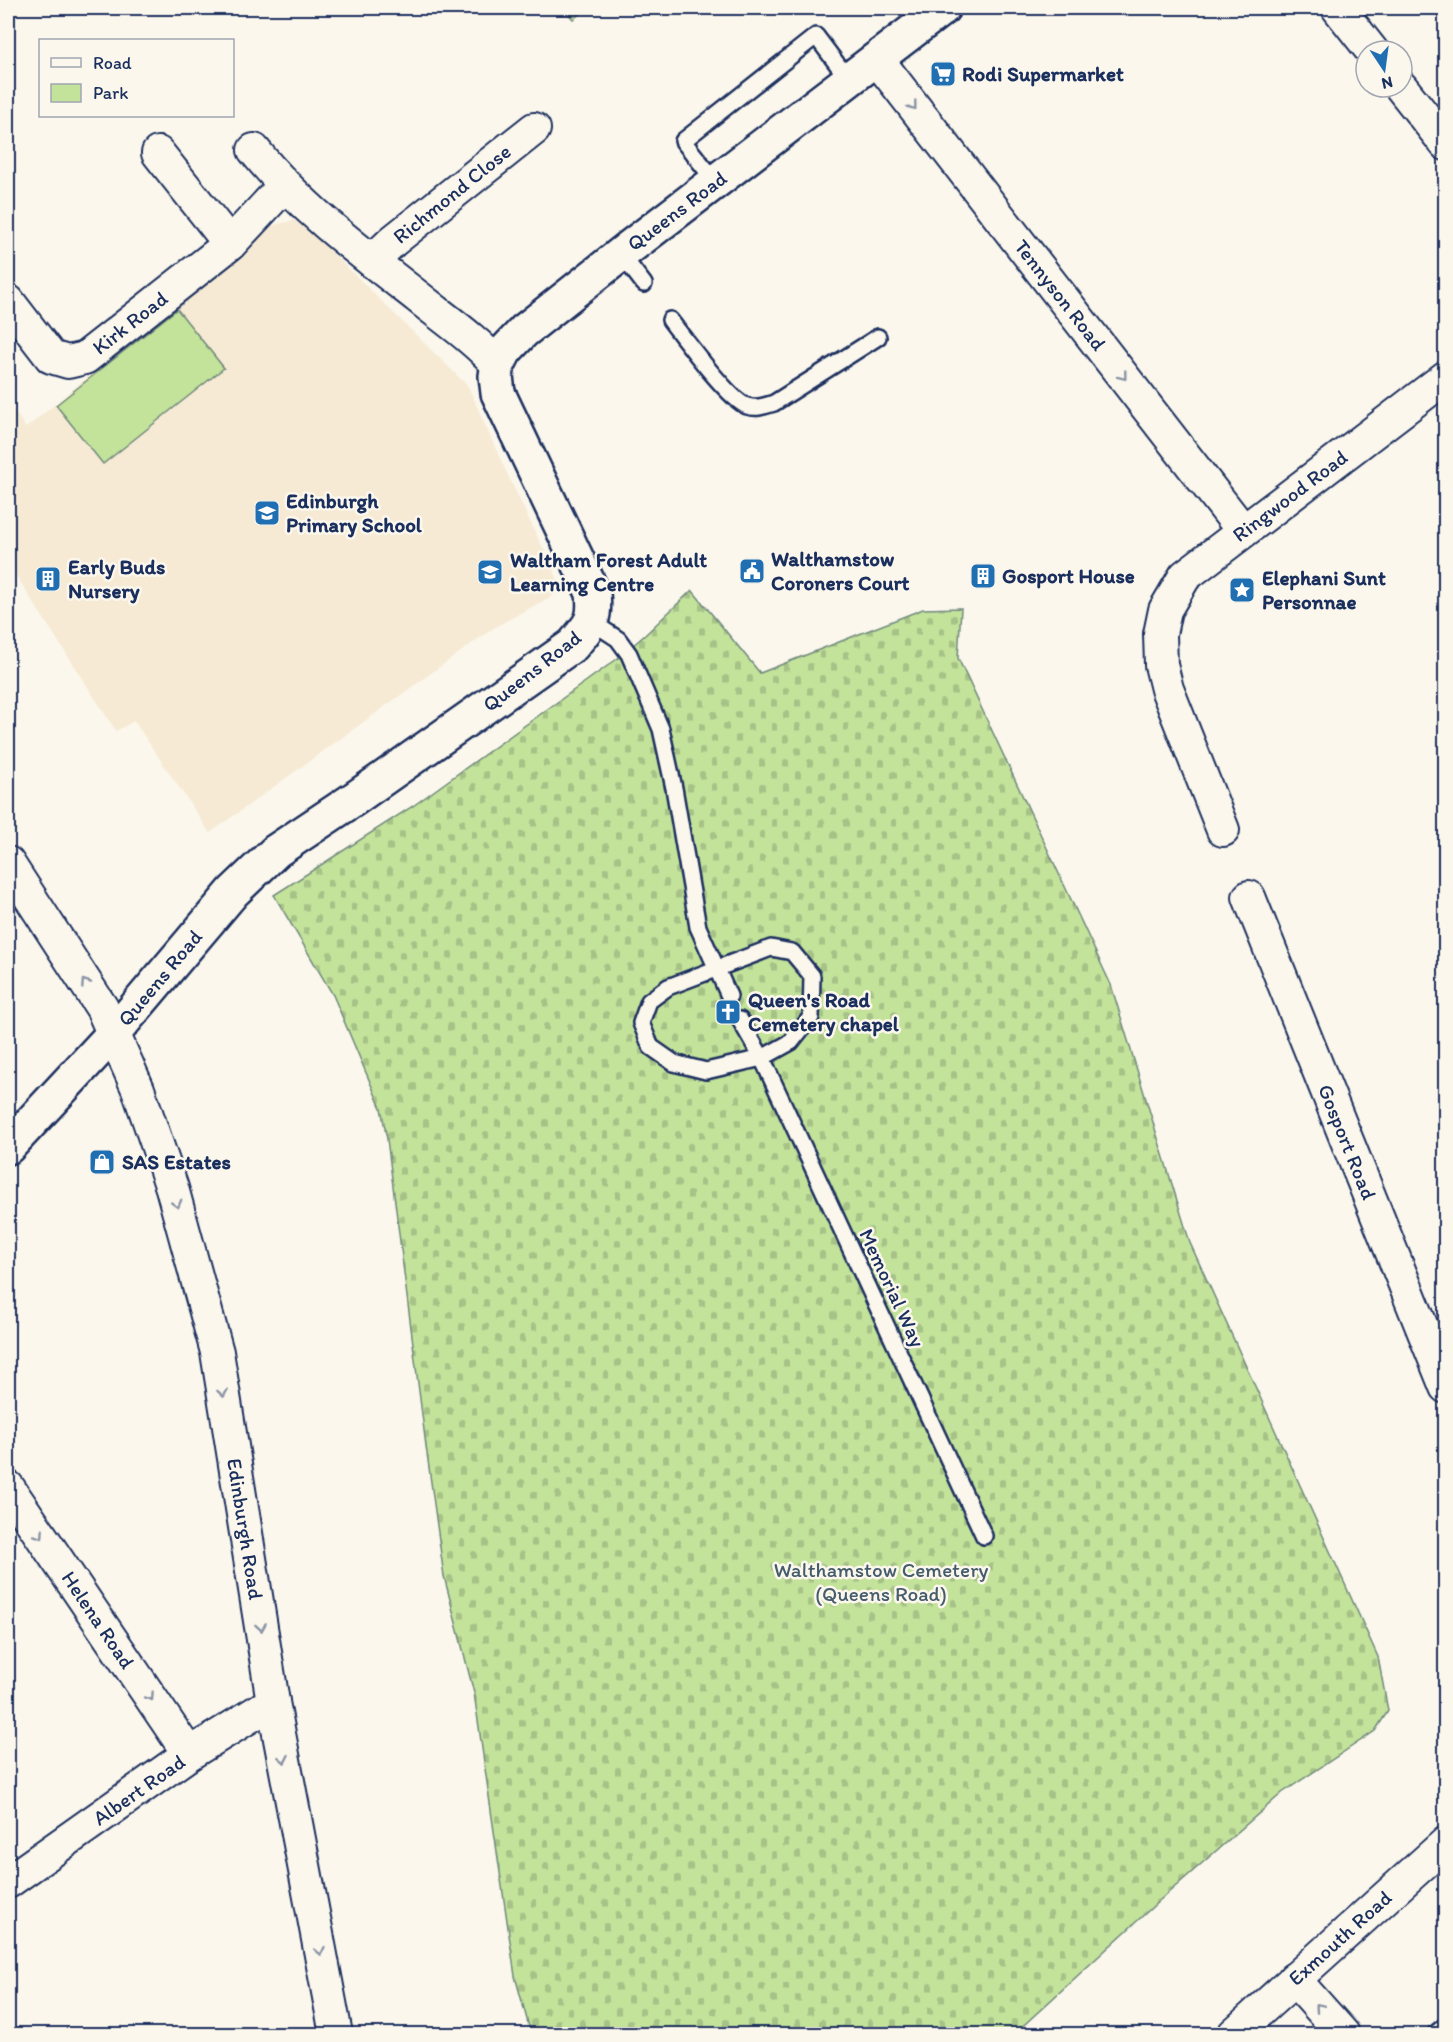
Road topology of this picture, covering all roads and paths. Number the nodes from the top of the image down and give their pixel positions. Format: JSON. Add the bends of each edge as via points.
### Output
{"nodes":[{"id":1,"x":943,"y":8,"type":"edge"},
{"id":2,"x":1338,"y":8,"type":"edge"},
{"id":3,"x":1363,"y":39,"type":"edge"},
{"id":4,"x":877,"y":59,"type":"junction"},
{"id":5,"x":849,"y":80,"type":"junction"},
{"id":6,"x":1410,"y":99,"type":"edge"},
{"id":7,"x":534,"y":129,"type":"dead end"},
{"id":8,"x":1446,"y":144,"type":"edge"},
{"id":9,"x":254,"y":150,"type":"dead end"},
{"id":10,"x":158,"y":153,"type":"dead end"},
{"id":11,"x":716,"y":182,"type":"junction"},
{"id":12,"x":284,"y":186,"type":"junction"},
{"id":13,"x":230,"y":244,"type":"junction"},
{"id":14,"x":621,"y":254,"type":"junction"},
{"id":15,"x":372,"y":261,"type":"junction"},
{"id":16,"x":644,"y":284,"type":"dead end"},
{"id":17,"x":8,"y":301,"type":"edge"},
{"id":18,"x":670,"y":320,"type":"dead end"},
{"id":19,"x":878,"y":337,"type":"dead end"},
{"id":20,"x":498,"y":365,"type":"junction"},
{"id":21,"x":1446,"y":377,"type":"edge"},
{"id":22,"x":1244,"y":531,"type":"junction"},
{"id":23,"x":592,"y":622,"type":"junction"},
{"id":24,"x":1223,"y":830,"type":"dead end"},
{"id":25,"x":8,"y":863,"type":"edge"},
{"id":26,"x":1249,"y":897,"type":"dead end"},
{"id":27,"x":716,"y":968,"type":"junction"},
{"id":28,"x":729,"y":996,"type":"dead end"},
{"id":29,"x":740,"y":1020,"type":"dead end"},
{"id":30,"x":113,"y":1034,"type":"junction"},
{"id":31,"x":762,"y":1058,"type":"junction"},
{"id":32,"x":8,"y":1147,"type":"edge"},
{"id":33,"x":1446,"y":1387,"type":"edge"},
{"id":34,"x":8,"y":1487,"type":"edge"},
{"id":35,"x":984,"y":1536,"type":"dead end"},
{"id":36,"x":273,"y":1702,"type":"junction"},
{"id":37,"x":189,"y":1754,"type":"junction"},
{"id":38,"x":1446,"y":1843,"type":"edge"},
{"id":39,"x":8,"y":1882,"type":"edge"},
{"id":40,"x":1294,"y":1979,"type":"junction"},
{"id":41,"x":1446,"y":2025,"type":"edge"},
{"id":42,"x":336,"y":2034,"type":"edge"},
{"id":43,"x":1234,"y":2034,"type":"edge"},
{"id":44,"x":1343,"y":2034,"type":"edge"},
{"id":45,"x":1435,"y":2034,"type":"edge"}],
"edges":[{"from":1,"to":4,"type":"street","name":"Queens Road"},
{"from":2,"to":3,"type":"street"},
{"from":4,"to":5,"type":"street","name":"Queens Road"},
{"from":4,"to":22,"type":"street","name":"Tennyson Road","one_way":true},
{"from":5,"to":11,"type":"street","name":"Queens Road"},
{"from":5,"to":11,"type":"lane","via":[[816,36],[683,141]]},
{"from":6,"to":8,"type":"street"},
{"from":7,"to":15,"type":"street","name":"Richmond Close"},
{"from":9,"to":12,"type":"street"},
{"from":10,"to":13,"type":"street"},
{"from":11,"to":14,"type":"street","name":"Queens Road"},
{"from":12,"to":13,"type":"street","name":"Kirk Road"},
{"from":12,"to":15,"type":"street"},
{"from":13,"to":17,"type":"street","name":"Kirk Road","via":[[84,358],[68,362],[51,357]]},
{"from":14,"to":16,"type":"lane"},
{"from":14,"to":20,"type":"street","name":"Queens Road","via":[[524,331]]},
{"from":15,"to":20,"type":"street","via":[[482,347]]},
{"from":18,"to":19,"type":"lane","via":[[709,370],[744,405],[757,409],[774,403]]},
{"from":20,"to":23,"type":"street","name":"Queens Road","via":[[498,393],[593,594]]},
{"from":21,"to":22,"type":"street","name":"Ringwood Road"},
{"from":22,"to":24,"type":"street","name":"Ringwood Road","via":[[1185,576],[1165,610],[1160,634],[1167,689]]},
{"from":23,"to":27,"type":"lane","via":[[618,639],[629,654],[661,729],[698,927]]},
{"from":23,"to":30,"type":"street","name":"Queens Road","via":[[573,645],[276,851],[233,892]]},
{"from":30,"to":25,"type":"street","name":"Edinburgh Road","one_way":true,"via":[[102,1008]]},
{"from":26,"to":33,"type":"street","name":"Gosport Road"},
{"from":27,"to":28,"type":"lane"},
{"from":27,"to":31,"type":"lane","via":[[771,948],[792,952],[813,976],[811,1017],[791,1042]]},
{"from":27,"to":31,"type":"lane","via":[[668,987],[649,1001],[641,1023],[651,1047],[674,1063],[706,1071]]},
{"from":29,"to":31,"type":"lane","name":"Memorial Way"},
{"from":30,"to":32,"type":"street","name":"Queens Road"},
{"from":30,"to":36,"type":"street","name":"Edinburgh Road","one_way":true,"via":[[138,1089],[172,1188],[217,1352]]},
{"from":31,"to":35,"type":"lane","name":"Memorial Way"},
{"from":34,"to":37,"type":"street","name":"Helena Road","one_way":true},
{"from":36,"to":37,"type":"street","name":"Albert Road"},
{"from":36,"to":42,"type":"street","name":"Edinburgh Road","one_way":true},
{"from":37,"to":39,"type":"street","name":"Albert Road"},
{"from":38,"to":40,"type":"street","name":"Exmouth Road"},
{"from":40,"to":43,"type":"street","name":"Exmouth Road"},
{"from":44,"to":40,"type":"street","one_way":true},
{"from":41,"to":45,"type":"lane"}]}
